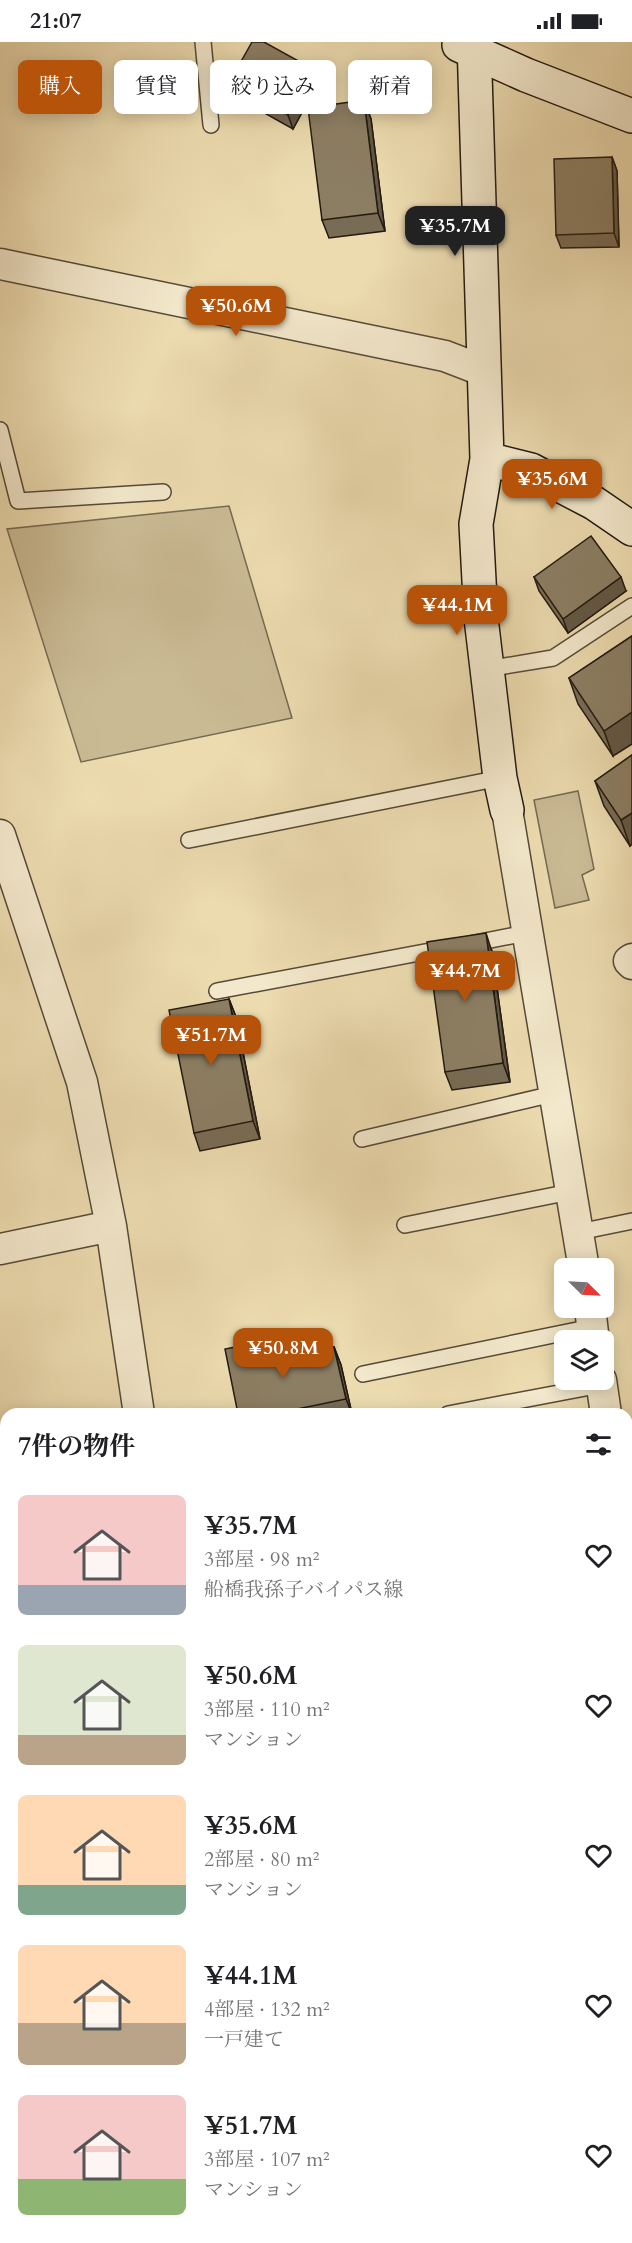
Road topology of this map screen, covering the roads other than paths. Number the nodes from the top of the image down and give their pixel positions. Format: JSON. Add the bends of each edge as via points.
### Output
{"nodes":[{"id":1,"x":203,"y":42,"type":"edge"},
{"id":2,"x":468,"y":46,"type":"edge"},
{"id":3,"x":632,"y":116,"type":"edge"},
{"id":4,"x":210,"y":125,"type":"dead end"},
{"id":5,"x":0,"y":264,"type":"edge"},
{"id":6,"x":484,"y":371,"type":"junction"},
{"id":7,"x":0,"y":430,"type":"edge"},
{"id":8,"x":487,"y":459,"type":"junction"},
{"id":9,"x":163,"y":492,"type":"dead end"},
{"id":10,"x":632,"y":529,"type":"edge"},
{"id":11,"x":632,"y":606,"type":"edge"},
{"id":12,"x":487,"y":669,"type":"junction"},
{"id":13,"x":500,"y":778,"type":"junction"},
{"id":14,"x":507,"y":810,"type":"joint"},
{"id":15,"x":189,"y":840,"type":"dead end"},
{"id":16,"x":3,"y":854,"type":"edge"},
{"id":17,"x":526,"y":933,"type":"junction"},
{"id":18,"x":632,"y":959,"type":"edge"},
{"id":19,"x":632,"y":964,"type":"edge"},
{"id":20,"x":217,"y":991,"type":"dead end"},
{"id":21,"x":553,"y":1094,"type":"junction"},
{"id":22,"x":362,"y":1139,"type":"dead end"},
{"id":23,"x":570,"y":1192,"type":"junction"},
{"id":24,"x":632,"y":1221,"type":"edge"},
{"id":25,"x":405,"y":1225,"type":"dead end"},
{"id":26,"x":111,"y":1226,"type":"junction"},
{"id":27,"x":579,"y":1232,"type":"junction"},
{"id":28,"x":0,"y":1249,"type":"edge"},
{"id":29,"x":583,"y":1258,"type":"edge"},
{"id":30,"x":592,"y":1325,"type":"edge"},
{"id":31,"x":363,"y":1374,"type":"dead end"},
{"id":32,"x":566,"y":1390,"type":"edge"},
{"id":33,"x":602,"y":1390,"type":"edge"},
{"id":34,"x":138,"y":1408,"type":"edge"},
{"id":35,"x":478,"y":1408,"type":"edge"},
{"id":36,"x":605,"y":1408,"type":"edge"}],
"edges":[{"from":1,"to":4,"type":"lane"},
{"from":2,"to":3,"type":"street"},
{"from":2,"to":6,"type":"street"},
{"from":5,"to":6,"type":"street","via":[[445,357]]},
{"from":6,"to":8,"type":"street"},
{"from":7,"to":9,"type":"lane","via":[[18,501]]},
{"from":8,"to":10,"type":"street","via":[[531,470],[594,503]]},
{"from":8,"to":12,"type":"street","via":[[476,524]]},
{"from":11,"to":12,"type":"lane","via":[[553,658]]},
{"from":12,"to":13,"type":"street"},
{"from":13,"to":14,"type":"street"},
{"from":13,"to":15,"type":"lane"},
{"from":14,"to":17,"type":"street"},
{"from":16,"to":26,"type":"street","via":[[82,1082]]},
{"from":17,"to":20,"type":"lane"},
{"from":17,"to":21,"type":"street"},
{"from":18,"to":19,"type":"street"},
{"from":21,"to":22,"type":"lane"},
{"from":21,"to":23,"type":"street"},
{"from":23,"to":25,"type":"lane"},
{"from":23,"to":27,"type":"street"},
{"from":24,"to":27,"type":"lane"},
{"from":26,"to":28,"type":"street"},
{"from":26,"to":34,"type":"street"},
{"from":27,"to":29,"type":"street"},
{"from":30,"to":31,"type":"lane"},
{"from":32,"to":35,"type":"lane"},
{"from":33,"to":36,"type":"street"}]}
